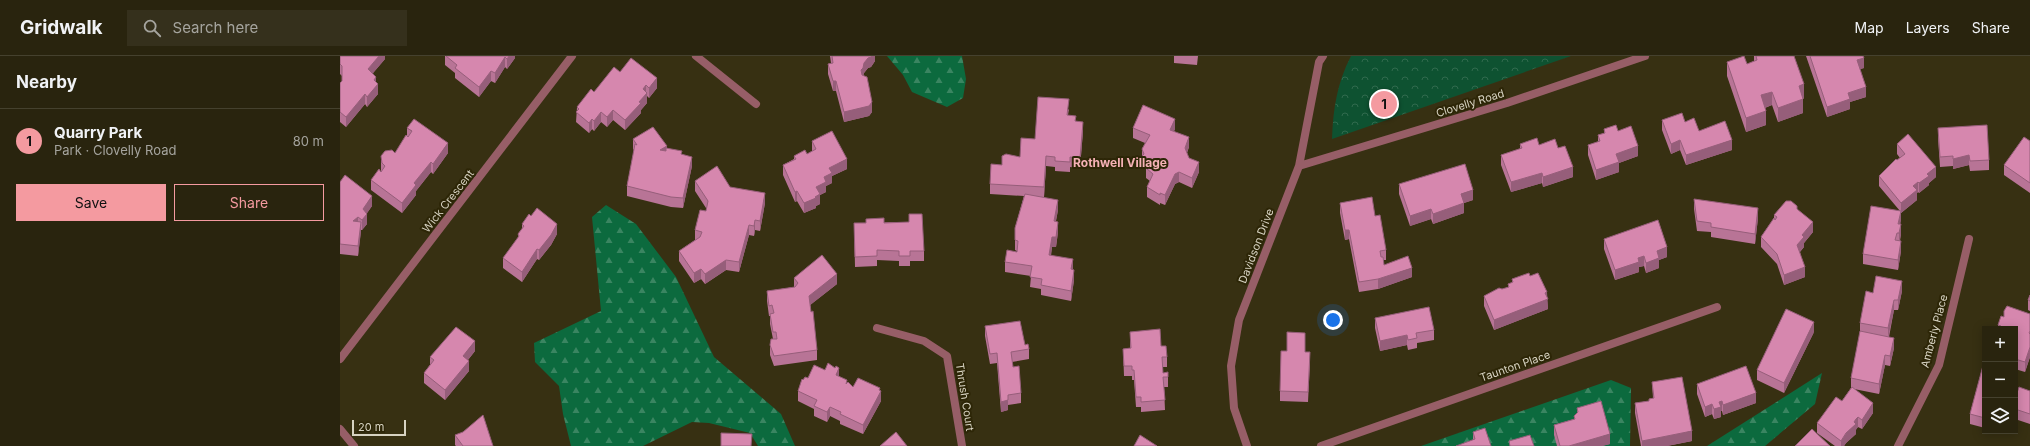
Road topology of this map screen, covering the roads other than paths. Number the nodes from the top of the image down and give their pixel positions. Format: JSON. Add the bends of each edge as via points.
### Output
{"nodes":[{"id":1,"x":572,"y":56,"type":"edge"},
{"id":2,"x":696,"y":56,"type":"edge"},
{"id":3,"x":1323,"y":56,"type":"edge"},
{"id":4,"x":1645,"y":56,"type":"edge"},
{"id":5,"x":756,"y":104,"type":"dead end"},
{"id":6,"x":1299,"y":166,"type":"junction"},
{"id":7,"x":1969,"y":239,"type":"dead end"},
{"id":8,"x":1717,"y":307,"type":"dead end"},
{"id":9,"x":876,"y":328,"type":"dead end"},
{"id":10,"x":340,"y":358,"type":"edge"},
{"id":11,"x":340,"y":429,"type":"edge"},
{"id":12,"x":354,"y":446,"type":"edge"},
{"id":13,"x":962,"y":446,"type":"edge"},
{"id":14,"x":1247,"y":446,"type":"edge"},
{"id":15,"x":1321,"y":446,"type":"edge"},
{"id":16,"x":1898,"y":446,"type":"edge"}],
"edges":[{"from":1,"to":10,"type":"street","name":"Wick Crescent"},
{"from":2,"to":5,"type":"street"},
{"from":3,"to":6,"type":"street","name":"Davidson Drive","via":[[1319,62]]},
{"from":4,"to":6,"type":"street","name":"Clovelly Road","via":[[1507,103]]},
{"from":6,"to":14,"type":"street","name":"Davidson Drive","via":[[1239,320],[1231,366],[1234,408]]},
{"from":7,"to":16,"type":"street","name":"Amberly Place","via":[[1939,365]]},
{"from":8,"to":15,"type":"street","name":"Taunton Place"},
{"from":9,"to":13,"type":"street","name":"Thrush Court","via":[[924,341],[947,356]]},
{"from":11,"to":12,"type":"street"}]}
